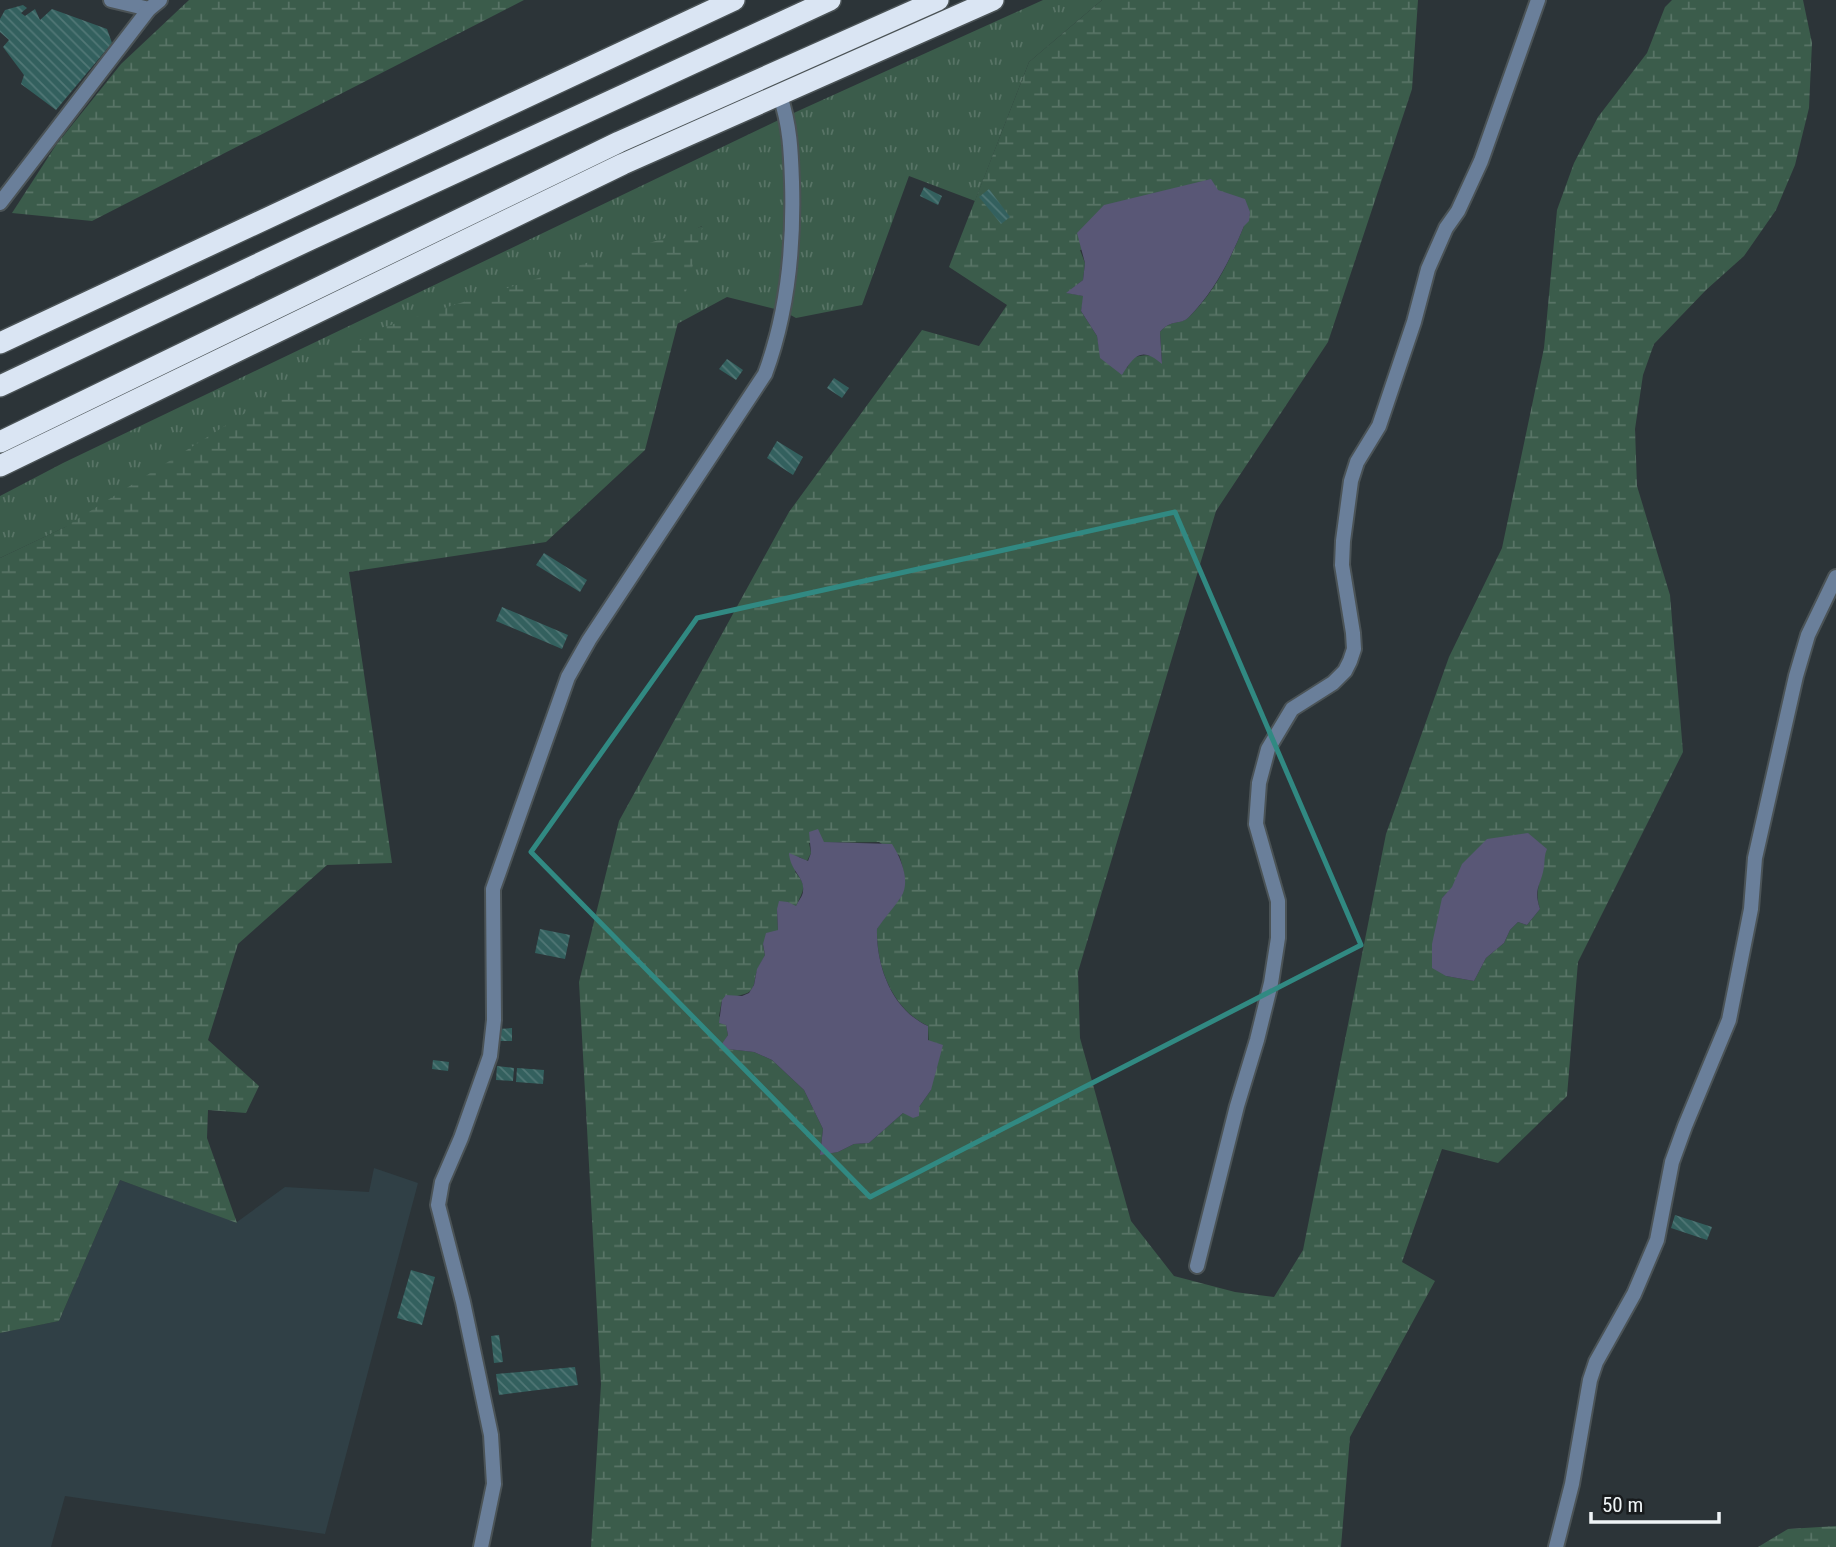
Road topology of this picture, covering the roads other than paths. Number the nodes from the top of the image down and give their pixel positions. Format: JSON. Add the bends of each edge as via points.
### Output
{"nodes":[{"id":1,"x":111,"y":0,"type":"edge"},
{"id":2,"x":734,"y":0,"type":"edge"},
{"id":3,"x":830,"y":0,"type":"edge"},
{"id":4,"x":938,"y":0,"type":"edge"},
{"id":5,"x":993,"y":0,"type":"edge"},
{"id":6,"x":1538,"y":0,"type":"edge"},
{"id":7,"x":155,"y":5,"type":"edge"},
{"id":8,"x":780,"y":96,"type":"junction"},
{"id":9,"x":0,"y":202,"type":"edge"},
{"id":10,"x":0,"y":343,"type":"edge"},
{"id":11,"x":0,"y":386,"type":"edge"},
{"id":12,"x":0,"y":442,"type":"edge"},
{"id":13,"x":0,"y":466,"type":"edge"},
{"id":14,"x":1836,"y":577,"type":"edge"},
{"id":15,"x":1197,"y":1266,"type":"dead end"},
{"id":16,"x":481,"y":1547,"type":"edge"},
{"id":17,"x":1556,"y":1547,"type":"edge"}],
"edges":[{"from":1,"to":7,"type":"street"},
{"from":2,"to":10,"type":"highway"},
{"from":3,"to":11,"type":"highway"},
{"from":4,"to":12,"type":"highway","via":[[619,142]]},
{"from":5,"to":8,"type":"highway"},
{"from":6,"to":15,"type":"street","via":[[1481,161],[1427,269],[1379,426],[1351,481],[1342,541],[1353,633],[1350,661],[1333,683],[1293,709],[1268,749],[1259,783],[1256,824],[1278,901],[1278,938]]},
{"from":7,"to":9,"type":"street"},
{"from":8,"to":13,"type":"highway","via":[[623,164]]},
{"from":8,"to":16,"type":"street","via":[[790,142],[793,218],[787,295],[777,342],[765,374],[568,677],[493,889],[490,1056],[442,1182],[438,1205],[491,1435],[494,1483]]},
{"from":14,"to":17,"type":"street","via":[[1808,635],[1796,676],[1755,858],[1751,909],[1729,1020],[1672,1162],[1657,1240],[1590,1380]]}]}
